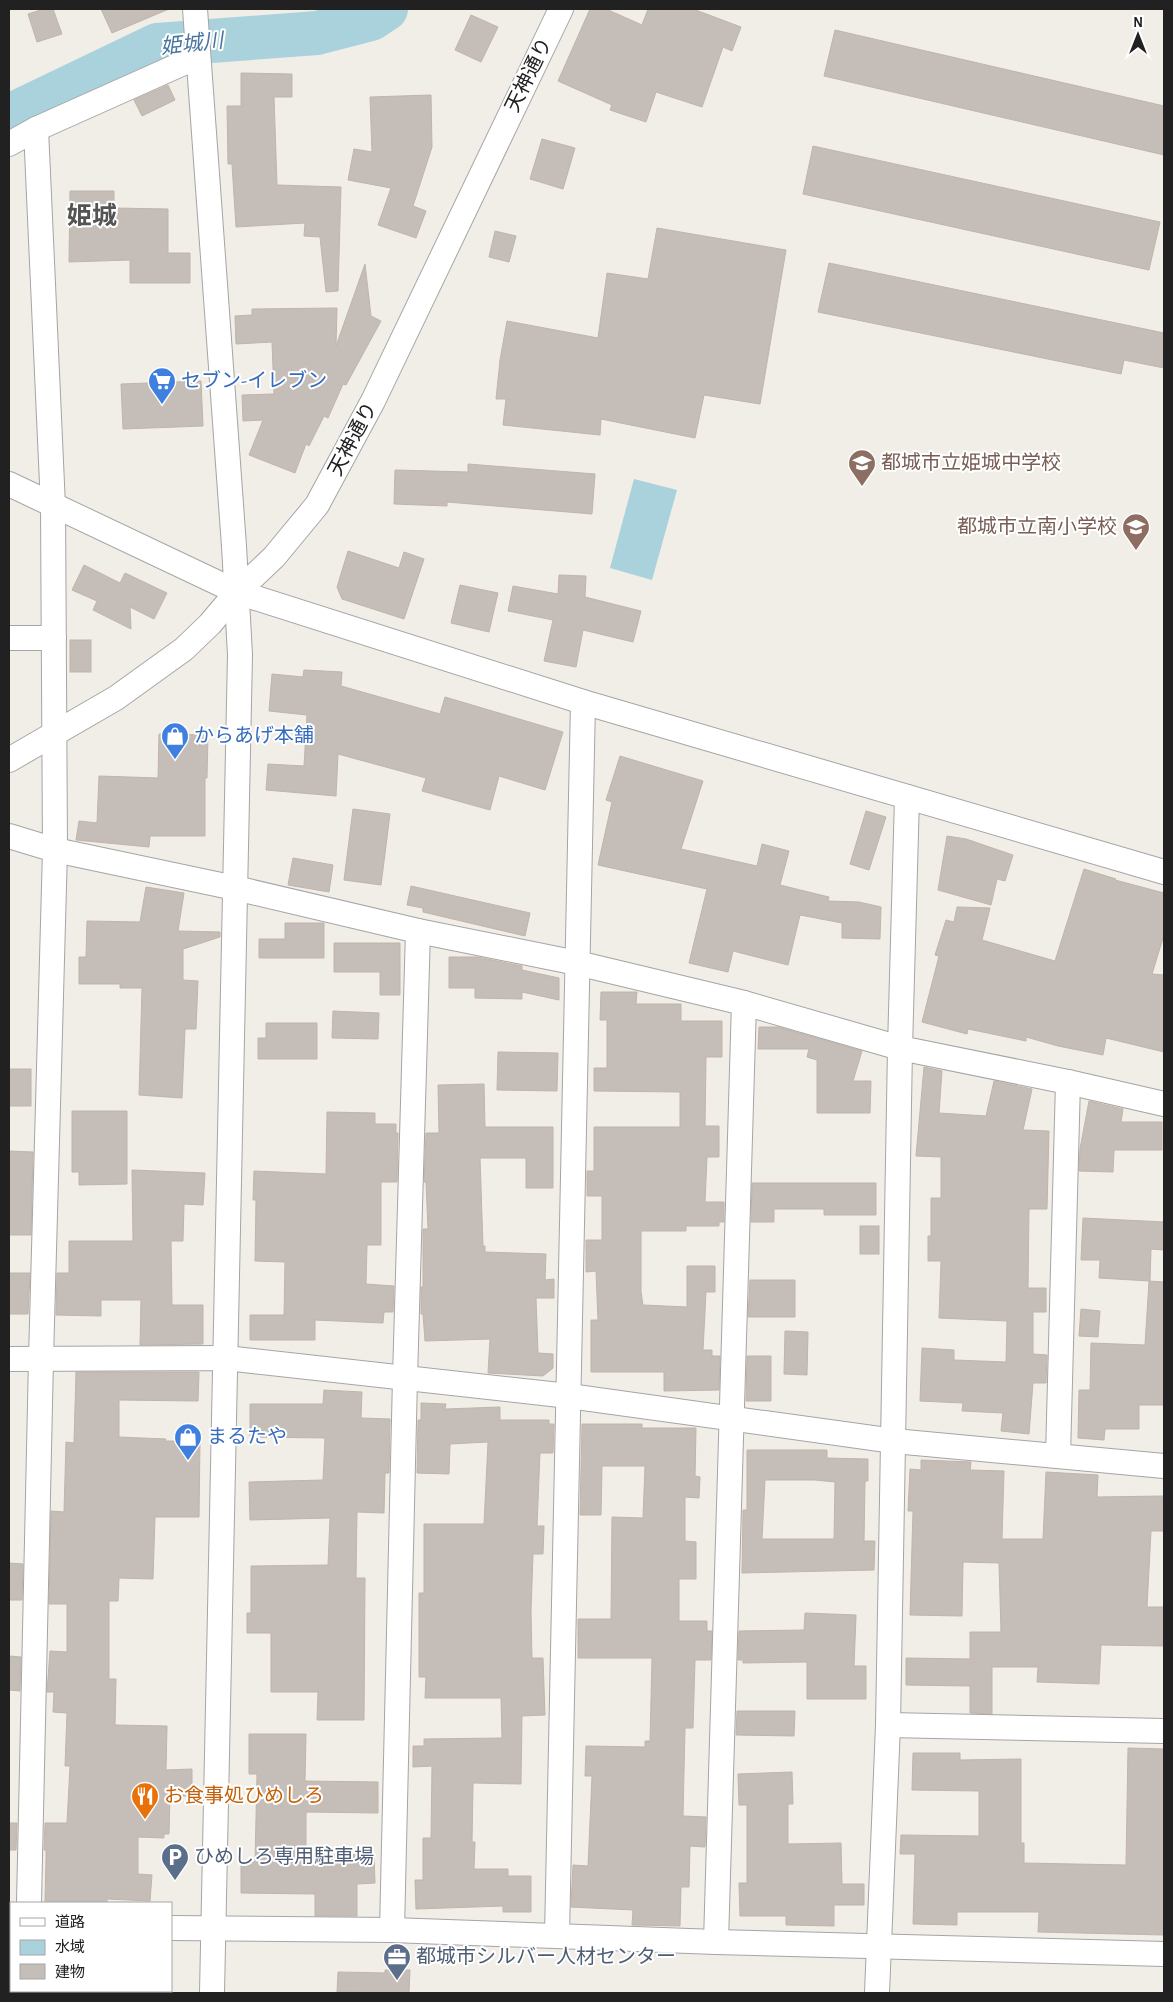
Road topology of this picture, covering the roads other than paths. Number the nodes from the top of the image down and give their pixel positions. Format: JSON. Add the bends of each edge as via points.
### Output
{"nodes":[{"id":1,"x":194,"y":9,"type":"edge"},
{"id":2,"x":561,"y":9,"type":"edge"},
{"id":3,"x":197,"y":57,"type":"junction"},
{"id":4,"x":36,"y":128,"type":"junction"},
{"id":5,"x":9,"y":144,"type":"edge"},
{"id":6,"x":9,"y":484,"type":"edge"},
{"id":7,"x":53,"y":506,"type":"junction"},
{"id":8,"x":237,"y":592,"type":"junction"},
{"id":9,"x":9,"y":638,"type":"edge"},
{"id":10,"x":54,"y":638,"type":"junction"},
{"id":11,"x":584,"y":702,"type":"junction"},
{"id":12,"x":55,"y":734,"type":"junction"},
{"id":13,"x":9,"y":760,"type":"edge"},
{"id":14,"x":907,"y":797,"type":"junction"},
{"id":15,"x":9,"y":836,"type":"edge"},
{"id":16,"x":55,"y":850,"type":"junction"},
{"id":17,"x":1164,"y":872,"type":"edge"},
{"id":18,"x":235,"y":888,"type":"junction"},
{"id":19,"x":418,"y":931,"type":"junction"},
{"id":20,"x":577,"y":964,"type":"junction"},
{"id":21,"x":744,"y":1003,"type":"junction"},
{"id":22,"x":900,"y":1048,"type":"junction"},
{"id":23,"x":1068,"y":1082,"type":"junction"},
{"id":24,"x":1164,"y":1104,"type":"edge"},
{"id":25,"x":226,"y":1358,"type":"junction"},
{"id":26,"x":41,"y":1359,"type":"junction"},
{"id":27,"x":9,"y":1360,"type":"edge"},
{"id":28,"x":405,"y":1378,"type":"junction"},
{"id":29,"x":569,"y":1396,"type":"junction"},
{"id":30,"x":731,"y":1419,"type":"junction"},
{"id":31,"x":894,"y":1441,"type":"junction"},
{"id":32,"x":1058,"y":1456,"type":"junction"},
{"id":33,"x":1164,"y":1466,"type":"edge"},
{"id":34,"x":888,"y":1725,"type":"junction"},
{"id":35,"x":1164,"y":1731,"type":"edge"},
{"id":36,"x":29,"y":1902,"type":"edge"},
{"id":37,"x":172,"y":1928,"type":"edge"},
{"id":38,"x":213,"y":1929,"type":"junction"},
{"id":39,"x":392,"y":1930,"type":"junction"},
{"id":40,"x":557,"y":1936,"type":"junction"},
{"id":41,"x":716,"y":1942,"type":"junction"},
{"id":42,"x":878,"y":1947,"type":"junction"},
{"id":43,"x":1164,"y":1954,"type":"edge"},
{"id":44,"x":212,"y":1993,"type":"edge"},
{"id":45,"x":877,"y":1993,"type":"edge"}],
"edges":[{"from":1,"to":3,"type":"street"},
{"from":2,"to":8,"type":"street","name":"天神通り","via":[[373,401],[317,505],[274,557]]},
{"from":3,"to":4,"type":"street"},
{"from":3,"to":8,"type":"street"},
{"from":4,"to":5,"type":"street"},
{"from":4,"to":7,"type":"street"},
{"from":6,"to":7,"type":"street"},
{"from":7,"to":8,"type":"street"},
{"from":7,"to":10,"type":"street"},
{"from":8,"to":11,"type":"street"},
{"from":8,"to":12,"type":"street","name":"天神通り","via":[[184,648],[116,698]]},
{"from":8,"to":18,"type":"street","via":[[240,655]]},
{"from":9,"to":10,"type":"street"},
{"from":10,"to":12,"type":"street"},
{"from":11,"to":14,"type":"street"},
{"from":11,"to":20,"type":"street"},
{"from":12,"to":13,"type":"street","name":"天神通り"},
{"from":12,"to":16,"type":"street"},
{"from":14,"to":17,"type":"street"},
{"from":14,"to":22,"type":"street"},
{"from":15,"to":16,"type":"street"},
{"from":16,"to":18,"type":"street"},
{"from":16,"to":26,"type":"street"},
{"from":18,"to":19,"type":"street"},
{"from":18,"to":25,"type":"street"},
{"from":19,"to":20,"type":"street"},
{"from":19,"to":28,"type":"street"},
{"from":20,"to":21,"type":"street"},
{"from":20,"to":29,"type":"street"},
{"from":21,"to":22,"type":"street"},
{"from":21,"to":30,"type":"street"},
{"from":22,"to":23,"type":"street"},
{"from":22,"to":31,"type":"street"},
{"from":23,"to":24,"type":"street"},
{"from":23,"to":32,"type":"street"},
{"from":25,"to":26,"type":"street"},
{"from":25,"to":28,"type":"street"},
{"from":25,"to":38,"type":"street"},
{"from":26,"to":27,"type":"street"},
{"from":26,"to":36,"type":"street"},
{"from":28,"to":29,"type":"street"},
{"from":28,"to":39,"type":"street"},
{"from":29,"to":30,"type":"street"},
{"from":29,"to":40,"type":"street"},
{"from":30,"to":31,"type":"street"},
{"from":30,"to":41,"type":"street"},
{"from":31,"to":32,"type":"street"},
{"from":31,"to":34,"type":"street"},
{"from":32,"to":33,"type":"street"},
{"from":34,"to":35,"type":"street"},
{"from":34,"to":42,"type":"street"},
{"from":37,"to":38,"type":"street"},
{"from":38,"to":39,"type":"street"},
{"from":38,"to":44,"type":"street"},
{"from":39,"to":40,"type":"street"},
{"from":40,"to":41,"type":"street"},
{"from":41,"to":42,"type":"street"},
{"from":42,"to":43,"type":"street"},
{"from":42,"to":45,"type":"street"}]}
